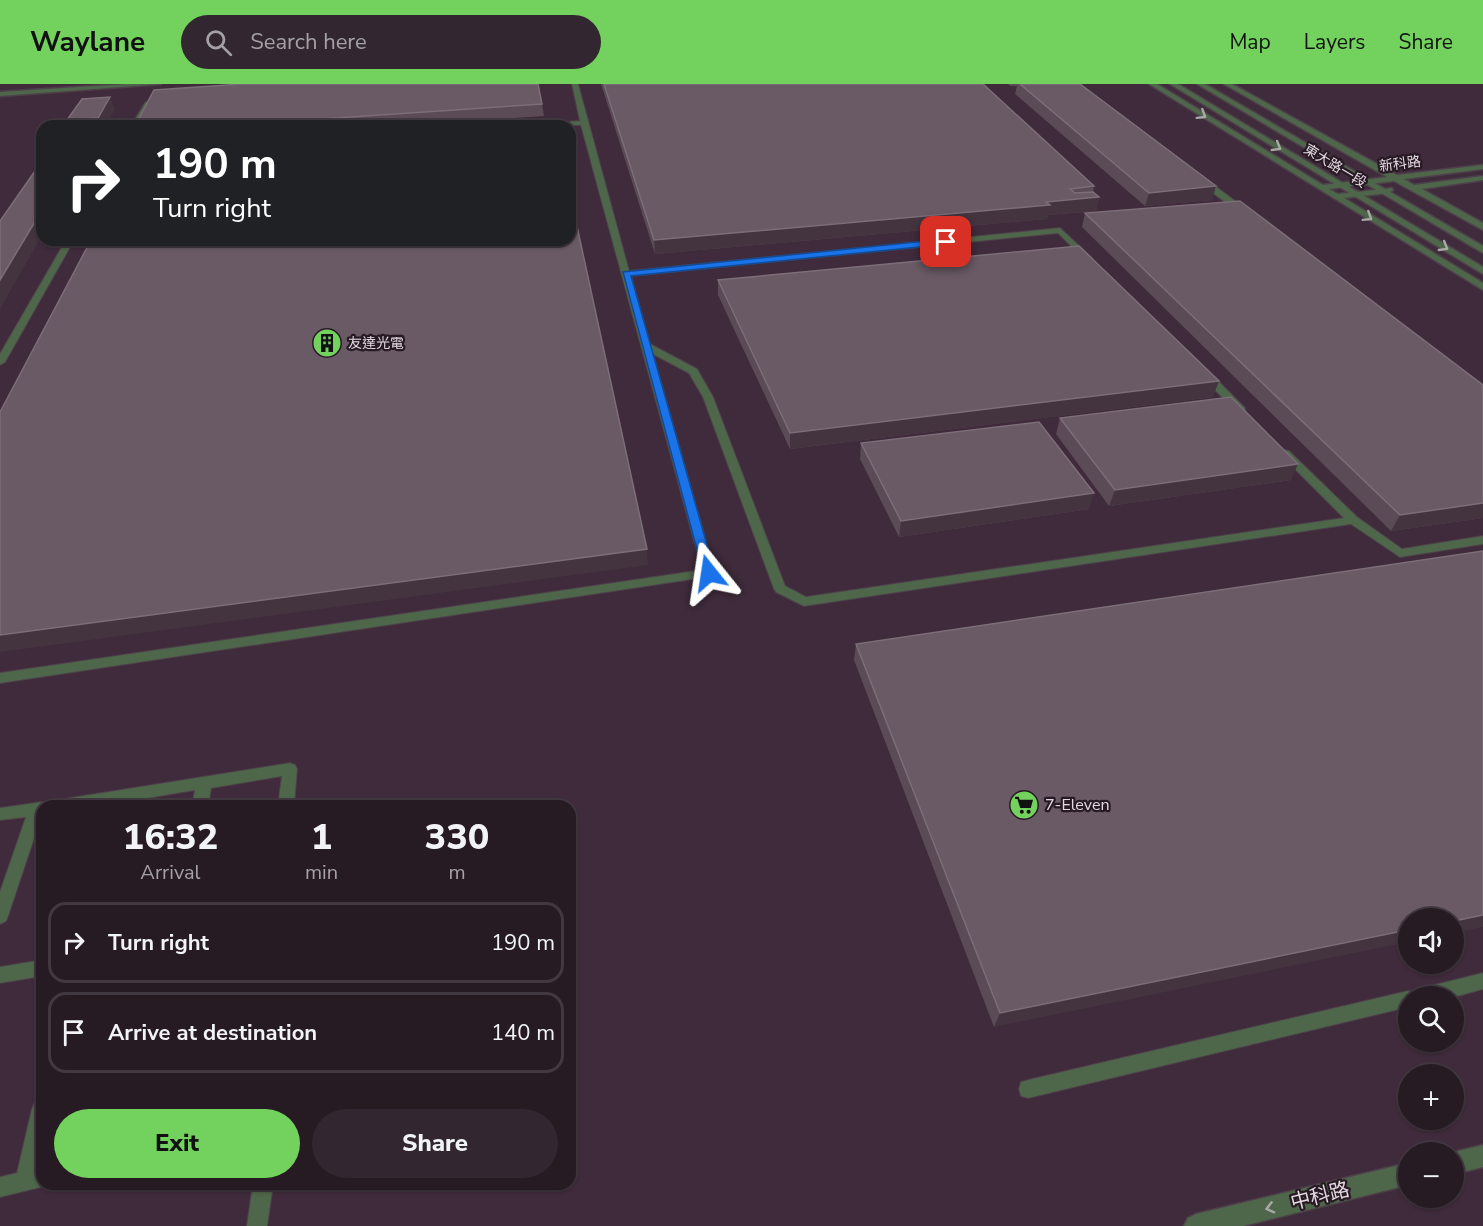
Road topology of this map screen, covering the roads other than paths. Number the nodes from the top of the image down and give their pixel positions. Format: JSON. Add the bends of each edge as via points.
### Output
{"nodes":[{"id":1,"x":61,"y":84,"type":"edge"},
{"id":2,"x":158,"y":84,"type":"edge"},
{"id":3,"x":574,"y":84,"type":"edge"},
{"id":4,"x":1152,"y":84,"type":"edge"},
{"id":5,"x":1173,"y":84,"type":"edge"},
{"id":6,"x":1200,"y":84,"type":"edge"},
{"id":7,"x":1227,"y":84,"type":"edge"},
{"id":8,"x":1,"y":90,"type":"edge"},
{"id":9,"x":172,"y":96,"type":"edge"},
{"id":10,"x":137,"y":120,"type":"edge"},
{"id":11,"x":576,"y":123,"type":"edge"},
{"id":12,"x":584,"y":123,"type":"junction"},
{"id":13,"x":1483,"y":167,"type":"edge"},
{"id":14,"x":1195,"y":176,"type":"edge"},
{"id":15,"x":1483,"y":178,"type":"edge"},
{"id":16,"x":1398,"y":179,"type":"junction"},
{"id":17,"x":1366,"y":182,"type":"junction"},
{"id":18,"x":1340,"y":185,"type":"junction"},
{"id":19,"x":1320,"y":188,"type":"junction"},
{"id":20,"x":1414,"y":188,"type":"junction"},
{"id":21,"x":1380,"y":190,"type":"junction"},
{"id":22,"x":1355,"y":194,"type":"junction"},
{"id":23,"x":1335,"y":196,"type":"junction"},
{"id":24,"x":1251,"y":218,"type":"edge"},
{"id":25,"x":1483,"y":227,"type":"edge"},
{"id":26,"x":67,"y":246,"type":"edge"},
{"id":27,"x":1483,"y":249,"type":"edge"},
{"id":28,"x":1093,"y":264,"type":"edge"},
{"id":29,"x":1483,"y":271,"type":"edge"},
{"id":30,"x":626,"y":274,"type":"junction"},
{"id":31,"x":1483,"y":287,"type":"edge"},
{"id":32,"x":646,"y":346,"type":"junction"},
{"id":33,"x":0,"y":362,"type":"edge"},
{"id":34,"x":1194,"y":363,"type":"edge"},
{"id":35,"x":1252,"y":421,"type":"edge"},
{"id":36,"x":1278,"y":446,"type":"edge"},
{"id":37,"x":1353,"y":520,"type":"junction"},
{"id":38,"x":1483,"y":540,"type":"edge"},
{"id":39,"x":0,"y":678,"type":"edge"},
{"id":40,"x":204,"y":783,"type":"junction"},
{"id":41,"x":120,"y":800,"type":"edge"},
{"id":42,"x":201,"y":800,"type":"edge"},
{"id":43,"x":287,"y":800,"type":"edge"},
{"id":44,"x":36,"y":808,"type":"edge"},
{"id":45,"x":0,"y":814,"type":"edge"},
{"id":46,"x":36,"y":816,"type":"edge"},
{"id":47,"x":0,"y":916,"type":"edge"},
{"id":48,"x":36,"y":969,"type":"edge"},
{"id":49,"x":0,"y":975,"type":"edge"},
{"id":50,"x":1483,"y":981,"type":"edge"},
{"id":51,"x":1463,"y":986,"type":"edge"},
{"id":52,"x":1398,"y":1001,"type":"edge"},
{"id":53,"x":1028,"y":1089,"type":"dead end"},
{"id":54,"x":36,"y":1156,"type":"edge"},
{"id":55,"x":1483,"y":1156,"type":"edge"},
{"id":56,"x":1464,"y":1161,"type":"edge"},
{"id":57,"x":1398,"y":1176,"type":"edge"},
{"id":58,"x":33,"y":1180,"type":"edge"},
{"id":59,"x":0,"y":1187,"type":"edge"},
{"id":60,"x":262,"y":1190,"type":"edge"},
{"id":61,"x":257,"y":1226,"type":"edge"},
{"id":62,"x":1196,"y":1226,"type":"edge"}],
"edges":[{"from":1,"to":8,"type":"street"},
{"from":2,"to":8,"type":"street"},
{"from":3,"to":12,"type":"lane"},
{"from":4,"to":19,"type":"street","one_way":true},
{"from":5,"to":18,"type":"street","name":"東大路一段","one_way":true},
{"from":6,"to":17,"type":"street","name":"東大路一段"},
{"from":7,"to":16,"type":"street"},
{"from":9,"to":10,"type":"lane","via":[[153,99]]},
{"from":11,"to":12,"type":"lane"},
{"from":12,"to":30,"type":"lane"},
{"from":13,"to":16,"type":"street","name":"新科路"},
{"from":14,"to":24,"type":"lane"},
{"from":15,"to":20,"type":"street","name":"新科路"},
{"from":16,"to":17,"type":"street","name":"新科路"},
{"from":16,"to":20,"type":"street"},
{"from":17,"to":18,"type":"street","name":"新科路"},
{"from":17,"to":21,"type":"street","name":"東大路一段"},
{"from":18,"to":19,"type":"street","name":"新科路"},
{"from":18,"to":22,"type":"street","name":"東大路一段"},
{"from":19,"to":23,"type":"street"},
{"from":20,"to":21,"type":"street","name":"新科路"},
{"from":20,"to":25,"type":"street"},
{"from":21,"to":22,"type":"street","name":"新科路"},
{"from":21,"to":27,"type":"street","name":"東大路一段"},
{"from":22,"to":23,"type":"street","name":"新科路"},
{"from":22,"to":29,"type":"street","name":"東大路一段","one_way":true},
{"from":23,"to":31,"type":"street","one_way":true},
{"from":26,"to":33,"type":"lane"},
{"from":28,"to":30,"type":"lane","via":[[1060,230]]},
{"from":30,"to":32,"type":"lane"},
{"from":32,"to":37,"type":"lane","via":[[693,370],[708,397],[780,589],[804,602]]},
{"from":32,"to":39,"type":"lane","via":[[709,573]]},
{"from":34,"to":35,"type":"lane"},
{"from":36,"to":37,"type":"lane"},
{"from":37,"to":38,"type":"lane","via":[[1400,553]]},
{"from":40,"to":41,"type":"lane"},
{"from":40,"to":42,"type":"lane"},
{"from":40,"to":43,"type":"lane","via":[[290,769]]},
{"from":44,"to":45,"type":"lane"},
{"from":46,"to":47,"type":"lane"},
{"from":48,"to":49,"type":"lane"},
{"from":50,"to":51,"type":"lane"},
{"from":52,"to":53,"type":"lane"},
{"from":54,"to":58,"type":"lane"},
{"from":55,"to":56,"type":"street"},
{"from":57,"to":62,"type":"street","name":"中科路","one_way":true},
{"from":58,"to":59,"type":"lane"},
{"from":60,"to":61,"type":"lane"}]}
